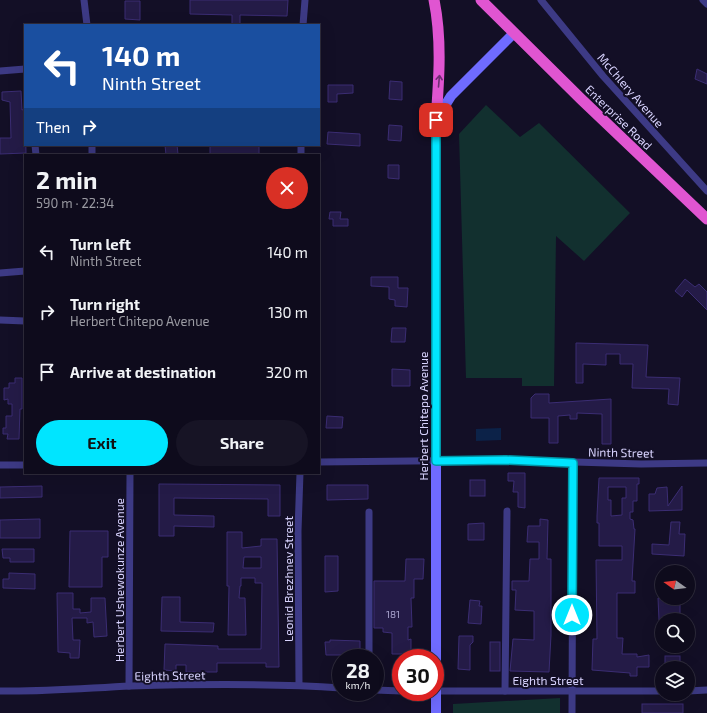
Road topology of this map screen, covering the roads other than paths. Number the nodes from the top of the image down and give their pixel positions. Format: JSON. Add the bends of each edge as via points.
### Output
{"nodes":[{"id":1,"x":84,"y":0,"type":"edge"},
{"id":2,"x":305,"y":0,"type":"edge"},
{"id":3,"x":434,"y":0,"type":"edge"},
{"id":4,"x":481,"y":0,"type":"edge"},
{"id":5,"x":541,"y":0,"type":"edge"},
{"id":6,"x":703,"y":0,"type":"edge"},
{"id":7,"x":707,"y":4,"type":"edge"},
{"id":8,"x":87,"y":24,"type":"edge"},
{"id":9,"x":303,"y":24,"type":"edge"},
{"id":10,"x":514,"y":32,"type":"junction"},
{"id":11,"x":24,"y":69,"type":"edge"},
{"id":12,"x":0,"y":71,"type":"edge"},
{"id":13,"x":436,"y":120,"type":"junction"},
{"id":14,"x":707,"y":191,"type":"edge"},
{"id":15,"x":706,"y":217,"type":"edge"},
{"id":16,"x":24,"y":271,"type":"edge"},
{"id":17,"x":0,"y":273,"type":"edge"},
{"id":18,"x":0,"y":320,"type":"edge"},
{"id":19,"x":24,"y":321,"type":"edge"},
{"id":20,"x":436,"y":461,"type":"junction"},
{"id":21,"x":320,"y":462,"type":"edge"},
{"id":22,"x":573,"y":463,"type":"junction"},
{"id":23,"x":707,"y":463,"type":"edge"},
{"id":24,"x":0,"y":465,"type":"edge"},
{"id":25,"x":24,"y":465,"type":"edge"},
{"id":26,"x":130,"y":474,"type":"edge"},
{"id":27,"x":300,"y":474,"type":"edge"},
{"id":28,"x":506,"y":511,"type":"dead end"},
{"id":29,"x":368,"y":512,"type":"dead end"},
{"id":30,"x":369,"y":649,"type":"edge"},
{"id":31,"x":436,"y":649,"type":"edge"},
{"id":32,"x":299,"y":685,"type":"junction"},
{"id":33,"x":129,"y":686,"type":"junction"},
{"id":34,"x":332,"y":687,"type":"edge"},
{"id":35,"x":572,"y":690,"type":"junction"},
{"id":36,"x":695,"y":690,"type":"edge"},
{"id":37,"x":707,"y":690,"type":"edge"},
{"id":38,"x":0,"y":691,"type":"edge"},
{"id":39,"x":444,"y":691,"type":"edge"},
{"id":40,"x":505,"y":691,"type":"junction"},
{"id":41,"x":655,"y":691,"type":"edge"},
{"id":42,"x":436,"y":701,"type":"edge"},
{"id":43,"x":436,"y":713,"type":"edge"},
{"id":44,"x":572,"y":713,"type":"edge"}],
"edges":[{"from":1,"to":8,"type":"street"},
{"from":2,"to":9,"type":"street"},
{"from":13,"to":3,"type":"highway","one_way":true,"via":[[440,74]]},
{"from":4,"to":10,"type":"highway","name":"Enterprise Road"},
{"from":5,"to":14,"type":"street","name":"McChlery Avenue","via":[[603,76]]},
{"from":6,"to":7,"type":"street"},
{"from":10,"to":13,"type":"main road","via":[[451,96]]},
{"from":10,"to":15,"type":"highway","name":"Enterprise Road"},
{"from":11,"to":12,"type":"street"},
{"from":13,"to":20,"type":"main road","name":"Herbert Chitepo Avenue"},
{"from":16,"to":17,"type":"street"},
{"from":18,"to":19,"type":"street"},
{"from":20,"to":21,"type":"street","name":"Ninth Street"},
{"from":20,"to":22,"type":"street","name":"Ninth Street","via":[[506,460]]},
{"from":20,"to":31,"type":"main road","name":"Herbert Chitepo Avenue"},
{"from":22,"to":23,"type":"street","name":"Ninth Street"},
{"from":22,"to":35,"type":"street"},
{"from":24,"to":25,"type":"street"},
{"from":26,"to":33,"type":"street","name":"Herbert Ushewokunze Avenue"},
{"from":27,"to":32,"type":"street","name":"Leonid Brezhnev Street"},
{"from":28,"to":40,"type":"street"},
{"from":29,"to":30,"type":"street"},
{"from":32,"to":33,"type":"street","name":"Eighth Street"},
{"from":32,"to":34,"type":"street","name":"Eighth Street"},
{"from":33,"to":38,"type":"street","name":"Eighth Street","via":[[45,692]]},
{"from":35,"to":40,"type":"street","name":"Eighth Street"},
{"from":35,"to":41,"type":"street","name":"Eighth Street"},
{"from":35,"to":44,"type":"street"},
{"from":36,"to":37,"type":"street"},
{"from":39,"to":40,"type":"street","name":"Eighth Street"},
{"from":42,"to":43,"type":"main road","name":"Herbert Chitepo Avenue"}]}
